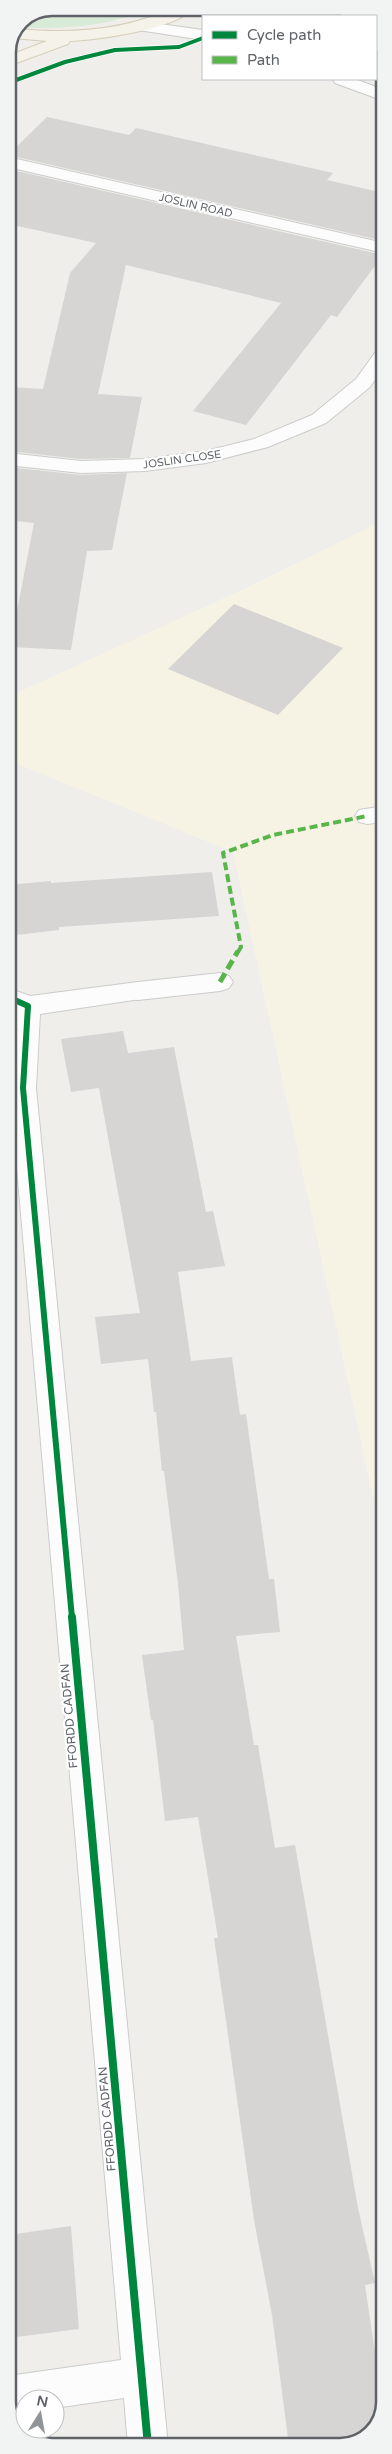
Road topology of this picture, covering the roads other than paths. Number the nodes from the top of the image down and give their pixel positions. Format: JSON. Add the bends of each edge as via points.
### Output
{"nodes":[{"id":1,"x":168,"y":16,"type":"edge"},
{"id":2,"x":138,"y":26,"type":"junction"},
{"id":3,"x":21,"y":34,"type":"edge"},
{"id":4,"x":78,"y":35,"type":"junction"},
{"id":5,"x":202,"y":35,"type":"edge"},
{"id":6,"x":16,"y":59,"type":"edge"},
{"id":7,"x":344,"y":80,"type":"edge"},
{"id":8,"x":375,"y":92,"type":"edge"},
{"id":9,"x":16,"y":164,"type":"edge"},
{"id":10,"x":375,"y":246,"type":"edge"},
{"id":11,"x":375,"y":367,"type":"edge"},
{"id":12,"x":16,"y":460,"type":"edge"},
{"id":13,"x":220,"y":982,"type":"dead end"},
{"id":14,"x":18,"y":1001,"type":"edge"},
{"id":15,"x":142,"y":2376,"type":"junction"},
{"id":16,"x":17,"y":2394,"type":"edge"},
{"id":17,"x":147,"y":2438,"type":"edge"}],
"edges":[{"from":1,"to":2,"type":"main road"},
{"from":2,"to":4,"type":"main road"},
{"from":2,"to":5,"type":"street"},
{"from":3,"to":4,"type":"main road"},
{"from":4,"to":6,"type":"main road"},
{"from":7,"to":8,"type":"street"},
{"from":9,"to":10,"type":"street","name":"JOSLIN ROAD"},
{"from":11,"to":12,"type":"street","name":"JOSLIN CLOSE","via":[[364,383],[318,419],[261,443],[206,457],[145,465],[81,467]]},
{"from":13,"to":14,"type":"street","name":"FFORDD CADFAN"},
{"from":14,"to":15,"type":"street","name":"FFORDD CADFAN","via":[[23,1088]]},
{"from":15,"to":16,"type":"street"},
{"from":15,"to":17,"type":"street","name":"FFORDD CADFAN"}]}
